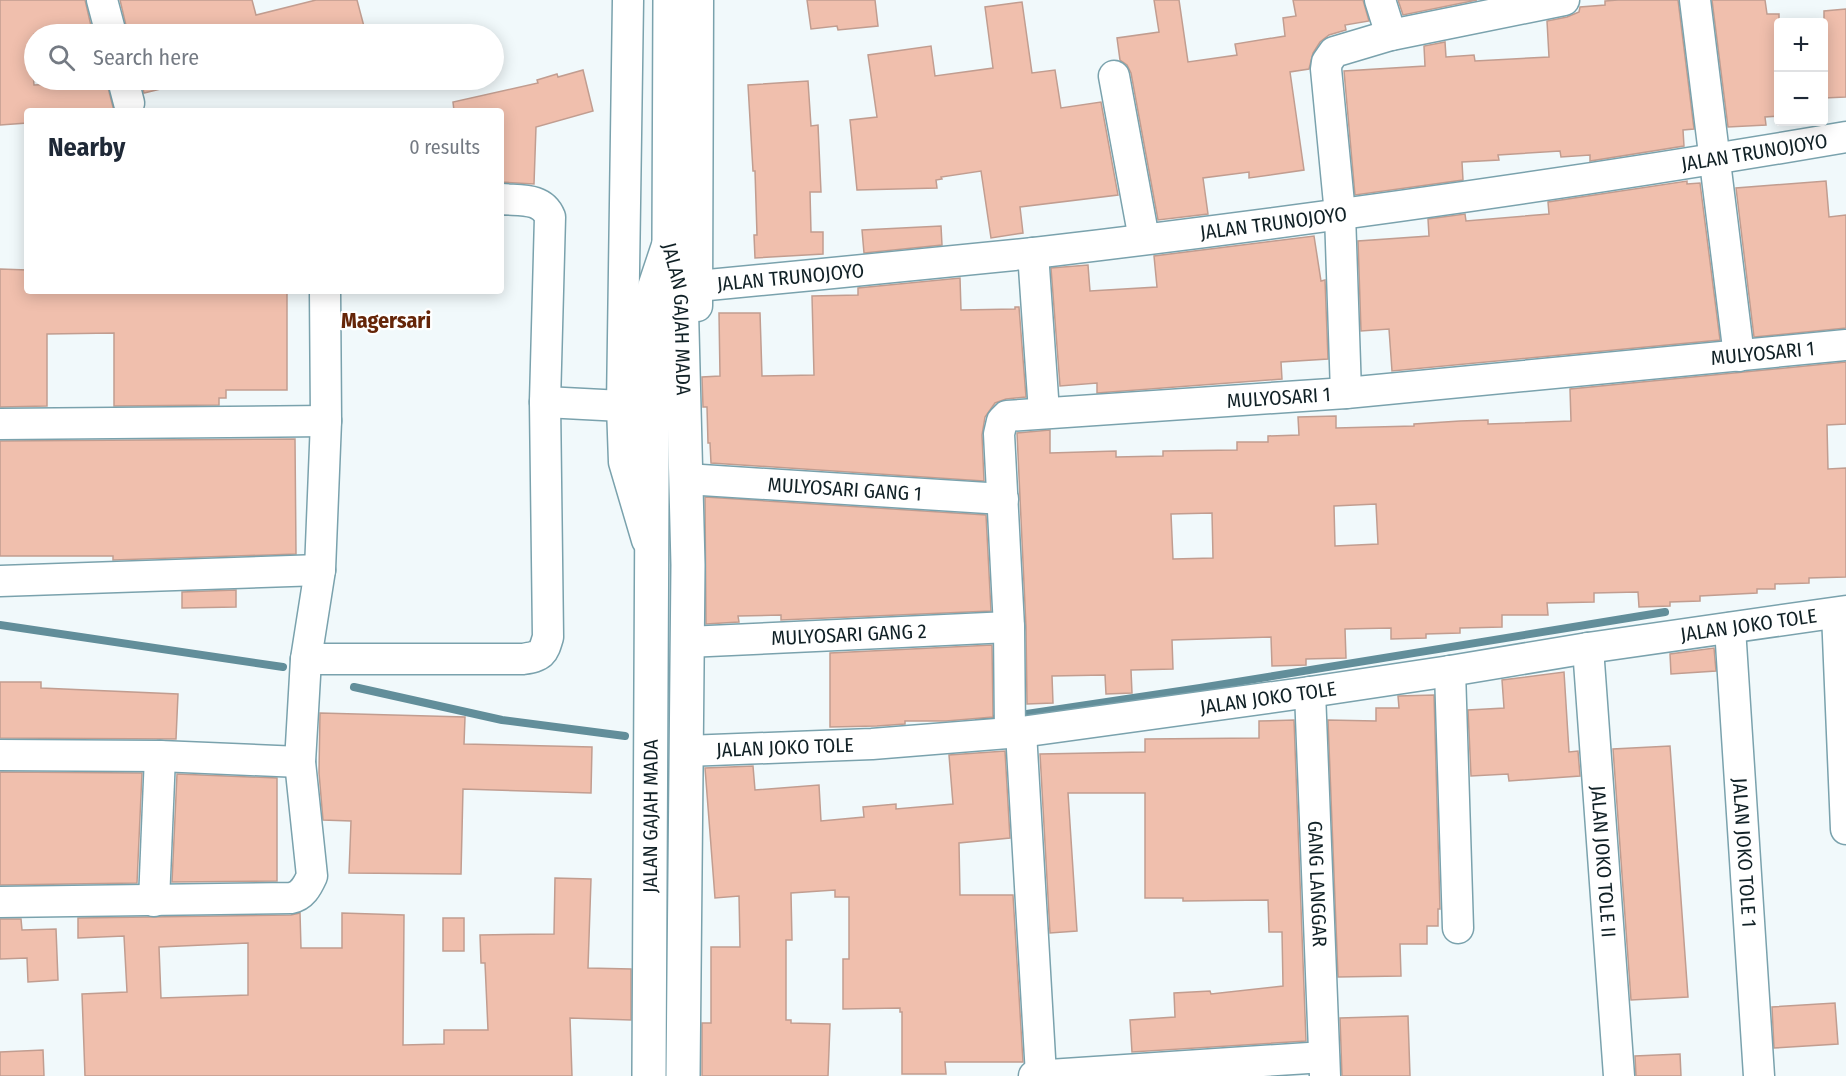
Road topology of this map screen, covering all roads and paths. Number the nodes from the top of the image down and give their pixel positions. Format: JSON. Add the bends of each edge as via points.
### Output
{"nodes":[{"id":1,"x":102,"y":0,"type":"edge"},
{"id":2,"x":628,"y":0,"type":"edge"},
{"id":3,"x":669,"y":0,"type":"edge"},
{"id":4,"x":698,"y":0,"type":"edge"},
{"id":5,"x":1380,"y":0,"type":"edge"},
{"id":6,"x":1564,"y":0,"type":"edge"},
{"id":7,"x":1695,"y":0,"type":"edge"},
{"id":8,"x":108,"y":24,"type":"edge"},
{"id":9,"x":1391,"y":35,"type":"junction"},
{"id":10,"x":1114,"y":76,"type":"dead end"},
{"id":11,"x":1846,"y":137,"type":"edge"},
{"id":12,"x":1716,"y":159,"type":"junction"},
{"id":13,"x":504,"y":199,"type":"edge"},
{"id":14,"x":1340,"y":214,"type":"junction"},
{"id":15,"x":1144,"y":239,"type":"junction"},
{"id":16,"x":669,"y":244,"type":"junction"},
{"id":17,"x":1032,"y":253,"type":"junction"},
{"id":18,"x":698,"y":286,"type":"junction"},
{"id":19,"x":325,"y":294,"type":"edge"},
{"id":20,"x":1846,"y":345,"type":"edge"},
{"id":21,"x":1739,"y":356,"type":"junction"},
{"id":22,"x":1346,"y":393,"type":"junction"},
{"id":23,"x":545,"y":402,"type":"junction"},
{"id":24,"x":622,"y":406,"type":"junction"},
{"id":25,"x":1044,"y":412,"type":"junction"},
{"id":26,"x":326,"y":421,"type":"junction"},
{"id":27,"x":0,"y":424,"type":"edge"},
{"id":28,"x":686,"y":479,"type":"junction"},
{"id":29,"x":1003,"y":499,"type":"junction"},
{"id":30,"x":652,"y":557,"type":"junction"},
{"id":31,"x":688,"y":565,"type":"junction"},
{"id":32,"x":320,"y":570,"type":"junction"},
{"id":33,"x":0,"y":581,"type":"edge"},
{"id":34,"x":1842,"y":612,"type":"edge"},
{"id":35,"x":1009,"y":627,"type":"junction"},
{"id":36,"x":1730,"y":628,"type":"junction"},
{"id":37,"x":687,"y":642,"type":"junction"},
{"id":38,"x":1588,"y":648,"type":"junction"},
{"id":39,"x":306,"y":659,"type":"junction"},
{"id":40,"x":1450,"y":671,"type":"junction"},
{"id":41,"x":1310,"y":692,"type":"junction"},
{"id":42,"x":1012,"y":725,"type":"junction"},
{"id":43,"x":686,"y":751,"type":"junction"},
{"id":44,"x":0,"y":755,"type":"edge"},
{"id":45,"x":160,"y":756,"type":"junction"},
{"id":46,"x":300,"y":762,"type":"junction"},
{"id":47,"x":1846,"y":829,"type":"edge"},
{"id":48,"x":154,"y":901,"type":"junction"},
{"id":49,"x":0,"y":902,"type":"edge"},
{"id":50,"x":1458,"y":928,"type":"dead end"},
{"id":51,"x":1325,"y":1066,"type":"edge"},
{"id":52,"x":1041,"y":1075,"type":"edge"},
{"id":53,"x":650,"y":1076,"type":"edge"},
{"id":54,"x":683,"y":1076,"type":"edge"},
{"id":55,"x":1034,"y":1076,"type":"edge"},
{"id":56,"x":1619,"y":1076,"type":"edge"},
{"id":57,"x":1759,"y":1076,"type":"edge"}],
"edges":[{"from":1,"to":8,"type":"street"},
{"from":2,"to":24,"type":"street","name":"JALAN GAJAH MADA"},
{"from":3,"to":16,"type":"main road"},
{"from":4,"to":18,"type":"street","name":"JALAN GAJAH MADA"},
{"from":5,"to":9,"type":"street"},
{"from":6,"to":9,"type":"street"},
{"from":7,"to":12,"type":"street"},
{"from":9,"to":14,"type":"street","via":[[1334,52],[1327,62]]},
{"from":10,"to":15,"type":"street"},
{"from":11,"to":12,"type":"street","name":"JALAN TRUNOJOYO"},
{"from":12,"to":14,"type":"street","name":"JALAN TRUNOJOYO"},
{"from":12,"to":21,"type":"street"},
{"from":13,"to":23,"type":"street","via":[[540,204],[550,218]]},
{"from":14,"to":15,"type":"street","name":"JALAN TRUNOJOYO"},
{"from":14,"to":22,"type":"street"},
{"from":15,"to":17,"type":"street","name":"JALAN TRUNOJOYO"},
{"from":16,"to":30,"type":"main road","name":"JALAN GAJAH MADA","via":[[653,292]]},
{"from":16,"to":31,"type":"main road","name":"JALAN GAJAH MADA","via":[[681,291]]},
{"from":17,"to":18,"type":"street","name":"JALAN TRUNOJOYO"},
{"from":17,"to":25,"type":"street"},
{"from":18,"to":28,"type":"street","name":"JALAN GAJAH MADA"},
{"from":19,"to":26,"type":"street"},
{"from":20,"to":21,"type":"street","name":"MULYOSARI 1"},
{"from":21,"to":22,"type":"street","name":"MULYOSARI 1"},
{"from":22,"to":25,"type":"street","name":"MULYOSARI 1"},
{"from":23,"to":24,"type":"street"},
{"from":23,"to":39,"type":"street","via":[[548,636],[544,651],[537,657],[523,659]]},
{"from":24,"to":30,"type":"street","name":"JALAN GAJAH MADA","via":[[624,462]]},
{"from":25,"to":29,"type":"street","name":"MULYOSARI 1","via":[[1015,414],[1002,421],[999,435]]},
{"from":26,"to":27,"type":"street"},
{"from":26,"to":32,"type":"street"},
{"from":28,"to":29,"type":"street","name":"MULYOSARI GANG 1"},
{"from":28,"to":31,"type":"street","name":"JALAN GAJAH MADA"},
{"from":29,"to":35,"type":"street","name":"MULYOSARI 1"},
{"from":30,"to":53,"type":"main road","name":"JALAN GAJAH MADA"},
{"from":31,"to":37,"type":"main road","name":"JALAN GAJAH MADA"},
{"from":32,"to":33,"type":"street"},
{"from":32,"to":39,"type":"street"},
{"from":34,"to":36,"type":"street","name":"JALAN JOKO TOLE"},
{"from":34,"to":47,"type":"street"},
{"from":35,"to":37,"type":"street","name":"MULYOSARI GANG 2"},
{"from":35,"to":42,"type":"street","name":"MULYOSARI 1"},
{"from":36,"to":38,"type":"street","name":"JALAN JOKO TOLE"},
{"from":36,"to":57,"type":"street","name":"JALAN JOKO TOLE 1"},
{"from":37,"to":43,"type":"main road","name":"JALAN GAJAH MADA"},
{"from":38,"to":40,"type":"street","name":"JALAN JOKO TOLE"},
{"from":38,"to":56,"type":"street","name":"JALAN JOKO TOLE II"},
{"from":39,"to":46,"type":"street"},
{"from":40,"to":41,"type":"street","name":"JALAN JOKO TOLE"},
{"from":40,"to":50,"type":"street"},
{"from":41,"to":42,"type":"street","name":"JALAN JOKO TOLE"},
{"from":41,"to":51,"type":"street","name":"GANG LANGGAR"},
{"from":42,"to":43,"type":"street","name":"JALAN JOKO TOLE","via":[[872,744]]},
{"from":42,"to":52,"type":"street","name":"MULYOSARI 1"},
{"from":43,"to":54,"type":"main road","name":"JALAN GAJAH MADA"},
{"from":44,"to":45,"type":"street"},
{"from":45,"to":46,"type":"street"},
{"from":45,"to":48,"type":"street"},
{"from":46,"to":48,"type":"street","via":[[312,876],[301,894],[291,898]]},
{"from":48,"to":49,"type":"street"},
{"from":51,"to":52,"type":"street"},
{"from":52,"to":55,"type":"street"}]}
